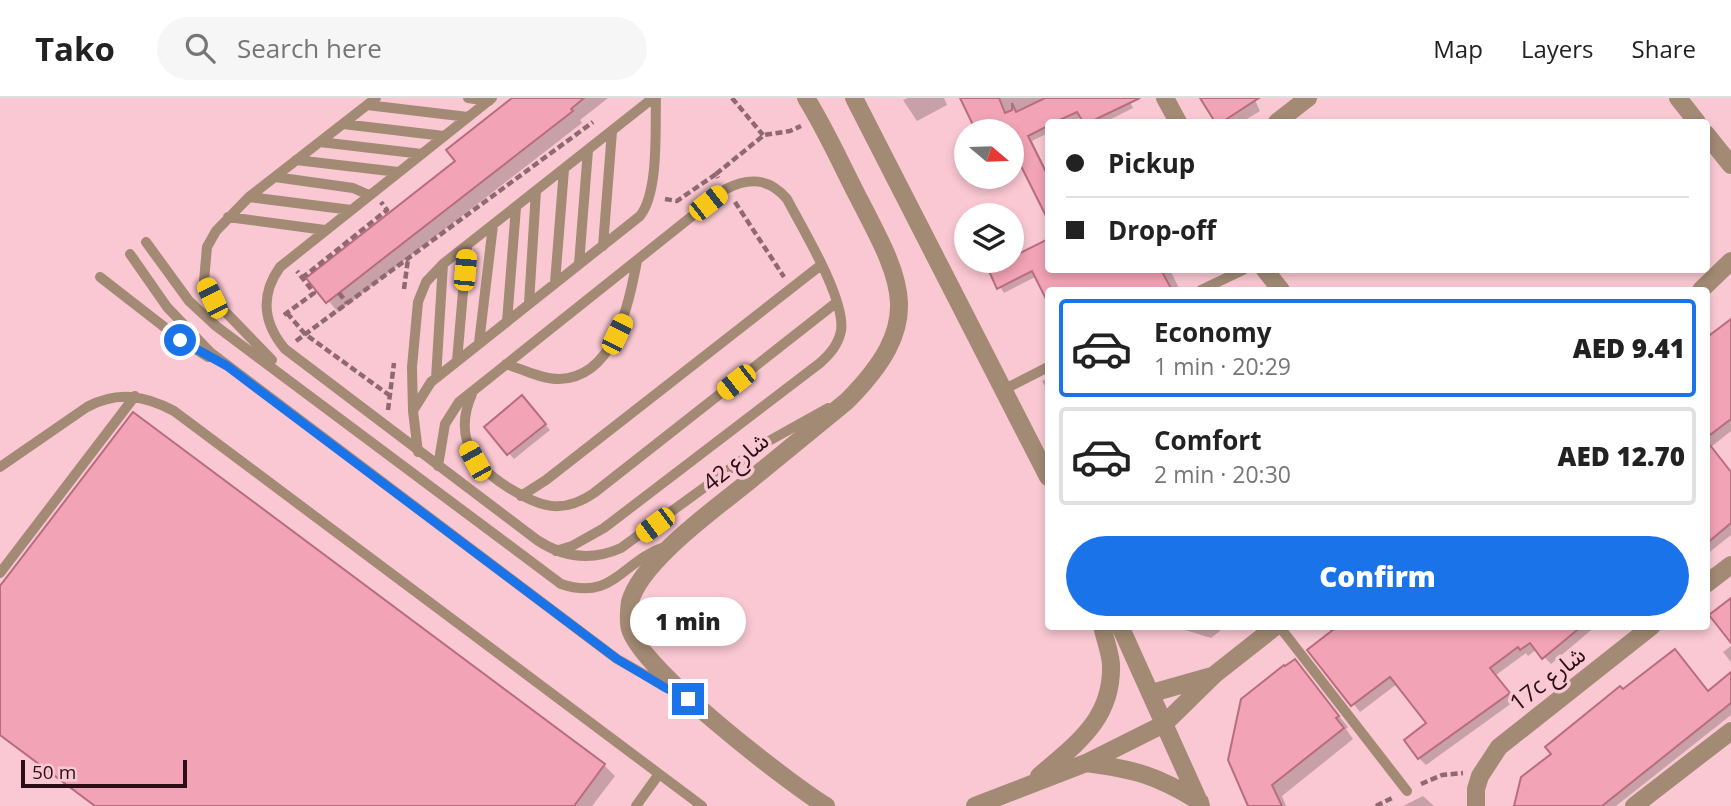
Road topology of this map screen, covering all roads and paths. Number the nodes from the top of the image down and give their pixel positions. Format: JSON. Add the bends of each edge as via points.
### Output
{"nodes":[{"id":1,"x":468,"y":98,"type":"edge"},
{"id":2,"x":655,"y":98,"type":"edge"},
{"id":3,"x":732,"y":98,"type":"edge"},
{"id":4,"x":855,"y":98,"type":"edge"},
{"id":5,"x":1165,"y":98,"type":"edge"},
{"id":6,"x":1308,"y":98,"type":"edge"},
{"id":7,"x":1678,"y":98,"type":"edge"},
{"id":8,"x":491,"y":99,"type":"edge"},
{"id":9,"x":371,"y":102,"type":"edge"},
{"id":10,"x":810,"y":106,"type":"edge"},
{"id":11,"x":468,"y":117,"type":"junction"},
{"id":12,"x":1176,"y":119,"type":"edge"},
{"id":13,"x":1282,"y":119,"type":"edge"},
{"id":14,"x":1696,"y":119,"type":"edge"},
{"id":15,"x":342,"y":124,"type":"junction"},
{"id":16,"x":613,"y":130,"type":"junction"},
{"id":17,"x":764,"y":135,"type":"junction"},
{"id":18,"x":444,"y":136,"type":"junction"},
{"id":19,"x":1710,"y":139,"type":"edge"},
{"id":20,"x":320,"y":142,"type":"junction"},
{"id":21,"x":588,"y":150,"type":"junction"},
{"id":22,"x":422,"y":154,"type":"junction"},
{"id":23,"x":296,"y":160,"type":"junction"},
{"id":24,"x":1731,"y":165,"type":"edge"},
{"id":25,"x":564,"y":169,"type":"junction"},
{"id":26,"x":398,"y":172,"type":"junction"},
{"id":27,"x":716,"y":174,"type":"dead end"},
{"id":28,"x":275,"y":177,"type":"junction"},
{"id":29,"x":536,"y":191,"type":"junction"},
{"id":30,"x":369,"y":195,"type":"junction"},
{"id":31,"x":249,"y":197,"type":"junction"},
{"id":32,"x":516,"y":207,"type":"junction"},
{"id":33,"x":351,"y":209,"type":"junction"},
{"id":34,"x":228,"y":217,"type":"junction"},
{"id":35,"x":493,"y":225,"type":"junction"},
{"id":36,"x":325,"y":230,"type":"junction"},
{"id":37,"x":146,"y":242,"type":"dead end"},
{"id":38,"x":467,"y":246,"type":"junction"},
{"id":39,"x":603,"y":246,"type":"junction"},
{"id":40,"x":130,"y":254,"type":"dead end"},
{"id":41,"x":636,"y":261,"type":"junction"},
{"id":42,"x":1731,"y":261,"type":"edge"},
{"id":43,"x":443,"y":264,"type":"junction"},
{"id":44,"x":579,"y":264,"type":"junction"},
{"id":45,"x":821,"y":265,"type":"junction"},
{"id":46,"x":1731,"y":272,"type":"edge"},
{"id":47,"x":1237,"y":273,"type":"edge"},
{"id":48,"x":1267,"y":273,"type":"edge"},
{"id":49,"x":100,"y":277,"type":"dead end"},
{"id":50,"x":555,"y":283,"type":"junction"},
{"id":51,"x":1707,"y":285,"type":"edge"},
{"id":52,"x":1207,"y":287,"type":"edge"},
{"id":53,"x":1279,"y":287,"type":"edge"},
{"id":54,"x":339,"y":293,"type":"dead end"},
{"id":55,"x":837,"y":302,"type":"junction"},
{"id":56,"x":347,"y":303,"type":"junction"},
{"id":57,"x":529,"y":303,"type":"junction"},
{"id":58,"x":287,"y":313,"type":"dead end"},
{"id":59,"x":507,"y":321,"type":"junction"},
{"id":60,"x":305,"y":334,"type":"junction"},
{"id":61,"x":479,"y":343,"type":"junction"},
{"id":62,"x":285,"y":349,"type":"junction"},
{"id":63,"x":457,"y":361,"type":"junction"},
{"id":64,"x":506,"y":364,"type":"junction"},
{"id":65,"x":227,"y":366,"type":"junction"},
{"id":66,"x":1045,"y":369,"type":"edge"},
{"id":67,"x":436,"y":378,"type":"junction"},
{"id":68,"x":293,"y":383,"type":"junction"},
{"id":69,"x":1005,"y":389,"type":"junction"},
{"id":70,"x":473,"y":391,"type":"junction"},
{"id":71,"x":135,"y":396,"type":"junction"},
{"id":72,"x":390,"y":396,"type":"dead end"},
{"id":73,"x":847,"y":401,"type":"junction"},
{"id":74,"x":413,"y":411,"type":"junction"},
{"id":75,"x":418,"y":452,"type":"junction"},
{"id":76,"x":438,"y":466,"type":"junction"},
{"id":77,"x":0,"y":467,"type":"edge"},
{"id":78,"x":1045,"y":471,"type":"edge"},
{"id":79,"x":521,"y":496,"type":"junction"},
{"id":80,"x":673,"y":544,"type":"junction"},
{"id":81,"x":556,"y":551,"type":"junction"},
{"id":82,"x":1731,"y":565,"type":"edge"},
{"id":83,"x":0,"y":573,"type":"edge"},
{"id":84,"x":1710,"y":581,"type":"edge"},
{"id":85,"x":1103,"y":630,"type":"edge"},
{"id":86,"x":1122,"y":630,"type":"edge"},
{"id":87,"x":1272,"y":630,"type":"edge"},
{"id":88,"x":1280,"y":630,"type":"edge"},
{"id":89,"x":1647,"y":630,"type":"edge"},
{"id":90,"x":1214,"y":675,"type":"junction"},
{"id":91,"x":1152,"y":693,"type":"junction"},
{"id":92,"x":688,"y":699,"type":"junction"},
{"id":93,"x":1164,"y":724,"type":"junction"},
{"id":94,"x":1731,"y":731,"type":"edge"},
{"id":95,"x":1086,"y":763,"type":"junction"},
{"id":96,"x":660,"y":774,"type":"junction"},
{"id":97,"x":1480,"y":776,"type":"junction"},
{"id":98,"x":1032,"y":783,"type":"junction"},
{"id":99,"x":1407,"y":791,"type":"junction"},
{"id":100,"x":1200,"y":804,"type":"edge"},
{"id":101,"x":636,"y":806,"type":"edge"},
{"id":102,"x":702,"y":806,"type":"edge"},
{"id":103,"x":826,"y":806,"type":"edge"},
{"id":104,"x":975,"y":806,"type":"edge"},
{"id":105,"x":1376,"y":806,"type":"edge"},
{"id":106,"x":1476,"y":806,"type":"edge"},
{"id":107,"x":1634,"y":806,"type":"edge"}],
"edges":[{"from":1,"to":8,"type":"lane"},
{"from":2,"to":16,"type":"lane"},
{"from":2,"to":39,"type":"lane","via":[[650,197],[640,216]]},
{"from":3,"to":17,"type":"path"},
{"from":4,"to":69,"type":"street"},
{"from":5,"to":12,"type":"street"},
{"from":6,"to":13,"type":"street"},
{"from":7,"to":14,"type":"street"},
{"from":8,"to":11,"type":"lane"},
{"from":9,"to":11,"type":"lane"},
{"from":9,"to":15,"type":"lane"},
{"from":10,"to":17,"type":"path","via":[[790,131]]},
{"from":10,"to":73,"type":"street","name":"شارع 42","via":[[889,256],[898,287],[899,319],[889,349]]},
{"from":11,"to":18,"type":"lane"},
{"from":15,"to":18,"type":"lane"},
{"from":15,"to":20,"type":"lane"},
{"from":16,"to":21,"type":"lane"},
{"from":16,"to":39,"type":"lane"},
{"from":16,"to":56,"type":"path","via":[[604,114]]},
{"from":17,"to":27,"type":"path"},
{"from":18,"to":22,"type":"lane"},
{"from":19,"to":24,"type":"street"},
{"from":20,"to":22,"type":"lane"},
{"from":20,"to":23,"type":"lane"},
{"from":21,"to":25,"type":"lane"},
{"from":21,"to":44,"type":"lane"},
{"from":22,"to":26,"type":"lane"},
{"from":23,"to":26,"type":"lane"},
{"from":23,"to":28,"type":"lane"},
{"from":25,"to":29,"type":"lane"},
{"from":25,"to":50,"type":"lane"},
{"from":26,"to":30,"type":"lane"},
{"from":28,"to":30,"type":"lane","via":[[353,188]]},
{"from":28,"to":31,"type":"lane"},
{"from":29,"to":32,"type":"lane"},
{"from":29,"to":57,"type":"lane"},
{"from":30,"to":33,"type":"lane"},
{"from":31,"to":33,"type":"lane"},
{"from":31,"to":34,"type":"lane"},
{"from":32,"to":35,"type":"lane"},
{"from":32,"to":59,"type":"lane"},
{"from":33,"to":36,"type":"lane"},
{"from":34,"to":36,"type":"lane"},
{"from":34,"to":68,"type":"lane","via":[[207,247],[204,281],[212,298]]},
{"from":35,"to":38,"type":"lane"},
{"from":35,"to":61,"type":"lane"},
{"from":36,"to":62,"type":"lane","via":[[280,267],[269,285],[266,316]]},
{"from":37,"to":68,"type":"lane","via":[[202,314]]},
{"from":38,"to":43,"type":"lane"},
{"from":38,"to":63,"type":"lane"},
{"from":39,"to":44,"type":"lane"},
{"from":40,"to":65,"type":"lane","via":[[180,323]]},
{"from":41,"to":45,"type":"lane","via":[[726,189],[759,181],[787,199]]},
{"from":41,"to":64,"type":"lane"},
{"from":41,"to":64,"type":"lane","via":[[624,320],[608,347],[586,370],[558,379]]},
{"from":42,"to":51,"type":"street"},
{"from":43,"to":67,"type":"lane"},
{"from":43,"to":74,"type":"lane","via":[[426,282],[418,302]]},
{"from":44,"to":50,"type":"lane"},
{"from":45,"to":55,"type":"lane"},
{"from":45,"to":79,"type":"lane"},
{"from":46,"to":51,"type":"street"},
{"from":47,"to":52,"type":"lane"},
{"from":48,"to":53,"type":"street"},
{"from":49,"to":65,"type":"lane","via":[[180,340]]},
{"from":50,"to":57,"type":"lane"},
{"from":54,"to":56,"type":"path"},
{"from":55,"to":79,"type":"lane","via":[[584,500],[547,506]]},
{"from":55,"to":81,"type":"lane","via":[[841,329],[830,354],[604,528]]},
{"from":56,"to":60,"type":"path"},
{"from":57,"to":59,"type":"lane"},
{"from":58,"to":60,"type":"path"},
{"from":59,"to":61,"type":"lane"},
{"from":60,"to":62,"type":"path"},
{"from":60,"to":72,"type":"path"},
{"from":61,"to":63,"type":"lane"},
{"from":62,"to":75,"type":"lane"},
{"from":63,"to":67,"type":"lane"},
{"from":64,"to":70,"type":"lane"},
{"from":65,"to":92,"type":"lane","via":[[617,659]]},
{"from":66,"to":69,"type":"lane"},
{"from":67,"to":74,"type":"lane"},
{"from":68,"to":80,"type":"lane","via":[[561,584],[588,590],[602,586],[644,556]]},
{"from":69,"to":78,"type":"street"},
{"from":70,"to":76,"type":"lane","via":[[459,402],[445,424]]},
{"from":70,"to":79,"type":"lane","via":[[464,418],[468,448],[486,472]]},
{"from":71,"to":77,"type":"lane","via":[[102,399]]},
{"from":71,"to":83,"type":"lane"},
{"from":71,"to":96,"type":"lane","via":[[174,411]]},
{"from":73,"to":80,"type":"street","name":"شارع 42"},
{"from":73,"to":81,"type":"lane","via":[[767,442],[621,548],[596,557]]},
{"from":74,"to":75,"type":"lane"},
{"from":75,"to":76,"type":"lane"},
{"from":76,"to":81,"type":"lane"},
{"from":80,"to":92,"type":"street","name":"شارع 42","via":[[640,581],[630,602],[629,628],[641,648]]},
{"from":82,"to":84,"type":"street"},
{"from":85,"to":98,"type":"street","via":[[1111,664],[1107,701],[1088,733]]},
{"from":86,"to":91,"type":"street"},
{"from":87,"to":90,"type":"street"},
{"from":88,"to":99,"type":"lane"},
{"from":89,"to":97,"type":"street","name":"17c شارع","via":[[1499,747]]},
{"from":90,"to":91,"type":"street"},
{"from":90,"to":93,"type":"street"},
{"from":91,"to":93,"type":"street"},
{"from":92,"to":103,"type":"street","name":"شارع 42"},
{"from":93,"to":95,"type":"street"},
{"from":93,"to":100,"type":"street"},
{"from":94,"to":107,"type":"street"},
{"from":95,"to":98,"type":"street"},
{"from":95,"to":100,"type":"street","via":[[1127,768],[1174,786]]},
{"from":96,"to":101,"type":"lane"},
{"from":96,"to":102,"type":"lane"},
{"from":97,"to":99,"type":"path","via":[[1442,775]]},
{"from":97,"to":106,"type":"street"},
{"from":98,"to":104,"type":"street"},
{"from":99,"to":105,"type":"path"}]}
